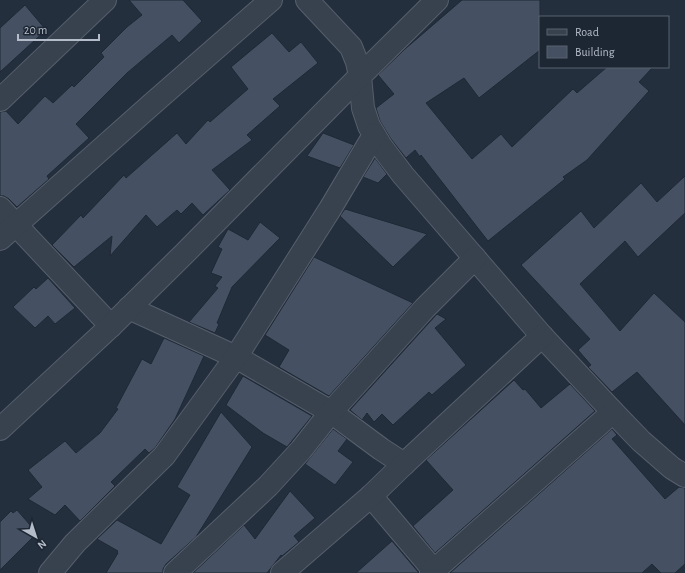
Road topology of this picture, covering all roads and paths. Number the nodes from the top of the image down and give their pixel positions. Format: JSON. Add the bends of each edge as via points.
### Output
{"nodes":[{"id":1,"x":105,"y":0,"type":"edge"},
{"id":2,"x":271,"y":0,"type":"edge"},
{"id":3,"x":307,"y":0,"type":"edge"},
{"id":4,"x":437,"y":0,"type":"edge"},
{"id":5,"x":360,"y":76,"type":"junction"},
{"id":6,"x":0,"y":100,"type":"edge"},
{"id":7,"x":374,"y":135,"type":"junction"},
{"id":8,"x":0,"y":208,"type":"edge"},
{"id":9,"x":8,"y":232,"type":"edge"},
{"id":10,"x":475,"y":258,"type":"junction"},
{"id":11,"x":129,"y":308,"type":"junction"},
{"id":12,"x":111,"y":326,"type":"junction"},
{"id":13,"x":542,"y":336,"type":"junction"},
{"id":14,"x":236,"y":357,"type":"junction"},
{"id":15,"x":331,"y":412,"type":"junction"},
{"id":16,"x":613,"y":412,"type":"junction"},
{"id":17,"x":0,"y":429,"type":"edge"},
{"id":18,"x":404,"y":464,"type":"junction"},
{"id":19,"x":685,"y":476,"type":"edge"},
{"id":20,"x":371,"y":496,"type":"junction"},
{"id":21,"x":434,"y":572,"type":"edge"},
{"id":22,"x":50,"y":573,"type":"edge"},
{"id":23,"x":176,"y":573,"type":"edge"},
{"id":24,"x":282,"y":573,"type":"edge"}],
"edges":[{"from":1,"to":6,"type":"street"},
{"from":2,"to":9,"type":"street"},
{"from":3,"to":5,"type":"street","via":[[350,47]]},
{"from":4,"to":5,"type":"street"},
{"from":5,"to":7,"type":"street","via":[[363,108]]},
{"from":5,"to":11,"type":"street"},
{"from":7,"to":10,"type":"street","via":[[403,175]]},
{"from":7,"to":14,"type":"street"},
{"from":8,"to":9,"type":"street"},
{"from":9,"to":12,"type":"street"},
{"from":10,"to":13,"type":"street"},
{"from":10,"to":15,"type":"street","via":[[425,308]]},
{"from":11,"to":12,"type":"street"},
{"from":11,"to":14,"type":"street"},
{"from":12,"to":17,"type":"street"},
{"from":13,"to":16,"type":"street"},
{"from":13,"to":18,"type":"street"},
{"from":14,"to":15,"type":"street"},
{"from":14,"to":22,"type":"street","via":[[164,456],[75,543]]},
{"from":15,"to":18,"type":"street"},
{"from":15,"to":23,"type":"street","via":[[268,486]]},
{"from":16,"to":19,"type":"street","via":[[640,440]]},
{"from":16,"to":21,"type":"street"},
{"from":18,"to":20,"type":"street"},
{"from":20,"to":21,"type":"street"},
{"from":20,"to":24,"type":"street"}]}
